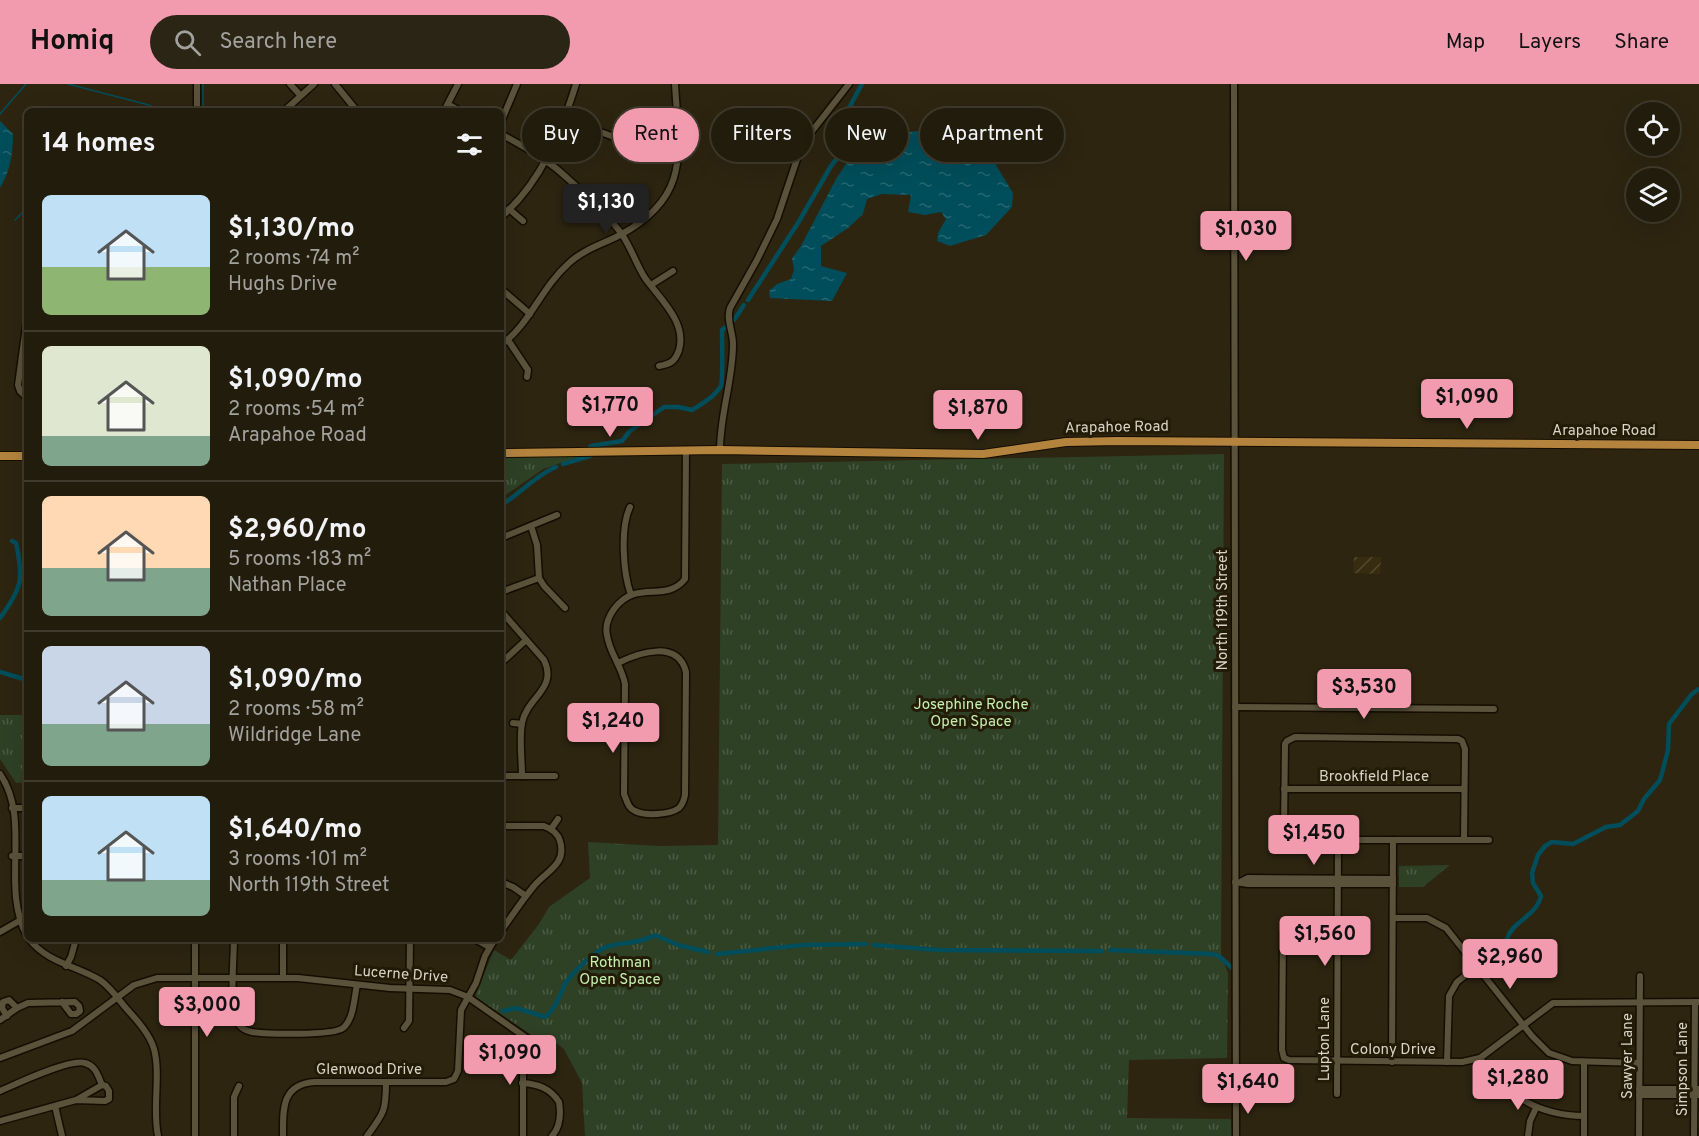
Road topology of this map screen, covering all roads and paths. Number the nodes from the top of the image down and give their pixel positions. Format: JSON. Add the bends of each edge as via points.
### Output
{"nodes":[{"id":1,"x":197,"y":84,"type":"edge"},
{"id":2,"x":290,"y":84,"type":"edge"},
{"id":3,"x":314,"y":84,"type":"edge"},
{"id":4,"x":334,"y":84,"type":"edge"},
{"id":5,"x":458,"y":84,"type":"edge"},
{"id":6,"x":517,"y":84,"type":"edge"},
{"id":7,"x":576,"y":84,"type":"edge"},
{"id":8,"x":675,"y":84,"type":"edge"},
{"id":9,"x":849,"y":84,"type":"edge"},
{"id":10,"x":1234,"y":84,"type":"edge"},
{"id":11,"x":300,"y":95,"type":"junction"},
{"id":12,"x":449,"y":105,"type":"junction"},
{"id":13,"x":197,"y":108,"type":"edge"},
{"id":14,"x":287,"y":108,"type":"edge"},
{"id":15,"x":354,"y":108,"type":"edge"},
{"id":16,"x":446,"y":108,"type":"edge"},
{"id":17,"x":454,"y":108,"type":"edge"},
{"id":18,"x":568,"y":108,"type":"edge"},
{"id":19,"x":504,"y":115,"type":"edge"},
{"id":20,"x":504,"y":136,"type":"edge"},
{"id":21,"x":522,"y":146,"type":"edge"},
{"id":22,"x":544,"y":162,"type":"edge"},
{"id":23,"x":549,"y":162,"type":"edge"},
{"id":24,"x":509,"y":209,"type":"junction"},
{"id":25,"x":504,"y":213,"type":"edge"},
{"id":26,"x":523,"y":221,"type":"dead end"},
{"id":27,"x":621,"y":234,"type":"junction"},
{"id":28,"x":673,"y":271,"type":"dead end"},
{"id":29,"x":651,"y":285,"type":"junction"},
{"id":30,"x":504,"y":292,"type":"edge"},
{"id":31,"x":530,"y":314,"type":"junction"},
{"id":32,"x":508,"y":340,"type":"junction"},
{"id":33,"x":24,"y":341,"type":"edge"},
{"id":34,"x":504,"y":343,"type":"edge"},
{"id":35,"x":659,"y":366,"type":"dead end"},
{"id":36,"x":527,"y":377,"type":"dead end"},
{"id":37,"x":24,"y":395,"type":"edge"},
{"id":38,"x":1235,"y":440,"type":"junction"},
{"id":39,"x":1699,"y":445,"type":"edge"},
{"id":40,"x":686,"y":450,"type":"junction"},
{"id":41,"x":720,"y":450,"type":"junction"},
{"id":42,"x":504,"y":453,"type":"edge"},
{"id":43,"x":0,"y":456,"type":"edge"},
{"id":44,"x":24,"y":456,"type":"edge"},
{"id":45,"x":630,"y":507,"type":"dead end"},
{"id":46,"x":557,"y":515,"type":"dead end"},
{"id":47,"x":531,"y":526,"type":"junction"},
{"id":48,"x":504,"y":537,"type":"edge"},
{"id":49,"x":539,"y":578,"type":"junction"},
{"id":50,"x":504,"y":591,"type":"edge"},
{"id":51,"x":631,"y":595,"type":"junction"},
{"id":52,"x":565,"y":608,"type":"dead end"},
{"id":53,"x":504,"y":614,"type":"edge"},
{"id":54,"x":526,"y":640,"type":"junction"},
{"id":55,"x":504,"y":660,"type":"edge"},
{"id":56,"x":618,"y":663,"type":"junction"},
{"id":57,"x":1235,"y":707,"type":"junction"},
{"id":58,"x":1494,"y":709,"type":"dead end"},
{"id":59,"x":513,"y":723,"type":"dead end"},
{"id":60,"x":522,"y":724,"type":"junction"},
{"id":61,"x":0,"y":774,"type":"edge"},
{"id":62,"x":504,"y":776,"type":"edge"},
{"id":63,"x":522,"y":776,"type":"junction"},
{"id":64,"x":555,"y":776,"type":"dead end"},
{"id":65,"x":1284,"y":789,"type":"junction"},
{"id":66,"x":1464,"y":789,"type":"junction"},
{"id":67,"x":12,"y":808,"type":"junction"},
{"id":68,"x":24,"y":808,"type":"edge"},
{"id":69,"x":558,"y":819,"type":"dead end"},
{"id":70,"x":504,"y":826,"type":"edge"},
{"id":71,"x":552,"y":829,"type":"junction"},
{"id":72,"x":1338,"y":840,"type":"junction"},
{"id":73,"x":1393,"y":840,"type":"junction"},
{"id":74,"x":1464,"y":840,"type":"junction"},
{"id":75,"x":1489,"y":840,"type":"dead end"},
{"id":76,"x":12,"y":856,"type":"junction"},
{"id":77,"x":24,"y":856,"type":"edge"},
{"id":78,"x":1338,"y":881,"type":"junction"},
{"id":79,"x":1238,"y":882,"type":"junction"},
{"id":80,"x":1393,"y":882,"type":"junction"},
{"id":81,"x":504,"y":883,"type":"edge"},
{"id":82,"x":526,"y":896,"type":"junction"},
{"id":83,"x":1393,"y":918,"type":"junction"},
{"id":84,"x":19,"y":921,"type":"junction"},
{"id":85,"x":504,"y":927,"type":"edge"},
{"id":86,"x":1337,"y":928,"type":"junction"},
{"id":87,"x":24,"y":930,"type":"edge"},
{"id":88,"x":0,"y":932,"type":"edge"},
{"id":89,"x":32,"y":942,"type":"edge"},
{"id":90,"x":75,"y":942,"type":"edge"},
{"id":91,"x":195,"y":942,"type":"edge"},
{"id":92,"x":234,"y":942,"type":"edge"},
{"id":93,"x":283,"y":942,"type":"edge"},
{"id":94,"x":410,"y":942,"type":"edge"},
{"id":95,"x":480,"y":942,"type":"edge"},
{"id":96,"x":493,"y":942,"type":"edge"},
{"id":97,"x":489,"y":947,"type":"junction"},
{"id":98,"x":66,"y":966,"type":"junction"},
{"id":99,"x":1476,"y":967,"type":"junction"},
{"id":100,"x":1640,"y":976,"type":"dead end"},
{"id":101,"x":195,"y":978,"type":"junction"},
{"id":102,"x":283,"y":978,"type":"junction"},
{"id":103,"x":234,"y":979,"type":"junction"},
{"id":104,"x":357,"y":985,"type":"junction"},
{"id":105,"x":410,"y":989,"type":"junction"},
{"id":106,"x":117,"y":997,"type":"junction"},
{"id":107,"x":468,"y":997,"type":"junction"},
{"id":108,"x":1640,"y":1001,"type":"junction"},
{"id":109,"x":62,"y":1002,"type":"dead end"},
{"id":110,"x":1697,"y":1002,"type":"edge"},
{"id":111,"x":17,"y":1008,"type":"junction"},
{"id":112,"x":7,"y":1016,"type":"junction"},
{"id":113,"x":0,"y":1020,"type":"edge"},
{"id":114,"x":1523,"y":1024,"type":"junction"},
{"id":115,"x":404,"y":1028,"type":"dead end"},
{"id":116,"x":537,"y":1045,"type":"junction"},
{"id":117,"x":551,"y":1051,"type":"dead end"},
{"id":118,"x":0,"y":1058,"type":"edge"},
{"id":119,"x":1480,"y":1058,"type":"junction"},
{"id":120,"x":1337,"y":1061,"type":"junction"},
{"id":121,"x":1392,"y":1062,"type":"junction"},
{"id":122,"x":1447,"y":1062,"type":"junction"},
{"id":123,"x":1584,"y":1062,"type":"junction"},
{"id":124,"x":1639,"y":1063,"type":"junction"},
{"id":125,"x":386,"y":1082,"type":"junction"},
{"id":126,"x":522,"y":1083,"type":"junction"},
{"id":127,"x":102,"y":1085,"type":"junction"},
{"id":128,"x":239,"y":1086,"type":"dead end"},
{"id":129,"x":0,"y":1091,"type":"edge"},
{"id":130,"x":1640,"y":1092,"type":"junction"},
{"id":131,"x":1697,"y":1092,"type":"edge"},
{"id":132,"x":1337,"y":1094,"type":"dead end"},
{"id":133,"x":76,"y":1100,"type":"junction"},
{"id":134,"x":55,"y":1106,"type":"junction"},
{"id":135,"x":1536,"y":1108,"type":"junction"},
{"id":136,"x":1584,"y":1116,"type":"junction"},
{"id":137,"x":1,"y":1118,"type":"edge"},
{"id":138,"x":62,"y":1136,"type":"edge"},
{"id":139,"x":158,"y":1136,"type":"edge"},
{"id":140,"x":195,"y":1136,"type":"edge"},
{"id":141,"x":234,"y":1136,"type":"edge"},
{"id":142,"x":283,"y":1136,"type":"edge"},
{"id":143,"x":367,"y":1136,"type":"edge"},
{"id":144,"x":523,"y":1136,"type":"edge"},
{"id":145,"x":552,"y":1136,"type":"edge"},
{"id":146,"x":1236,"y":1136,"type":"edge"},
{"id":147,"x":1528,"y":1136,"type":"edge"},
{"id":148,"x":1584,"y":1136,"type":"edge"},
{"id":149,"x":1639,"y":1136,"type":"edge"},
{"id":150,"x":1694,"y":1136,"type":"edge"}],
"edges":[{"from":1,"to":13,"type":"street"},
{"from":2,"to":11,"type":"street"},
{"from":3,"to":11,"type":"street"},
{"from":4,"to":15,"type":"street"},
{"from":5,"to":12,"type":"street"},
{"from":6,"to":19,"type":"street"},
{"from":7,"to":18,"type":"street"},
{"from":8,"to":27,"type":"street","via":[[674,182],[660,205]]},
{"from":9,"to":41,"type":"street","via":[[801,144],[777,219],[730,308],[733,346]]},
{"from":10,"to":38,"type":"street","name":"North 119th Street"},
{"from":11,"to":14,"type":"street"},
{"from":12,"to":16,"type":"street"},
{"from":12,"to":17,"type":"street"},
{"from":20,"to":21,"type":"street"},
{"from":22,"to":24,"type":"street"},
{"from":23,"to":27,"type":"street"},
{"from":24,"to":25,"type":"street"},
{"from":24,"to":26,"type":"street"},
{"from":27,"to":29,"type":"street"},
{"from":27,"to":31,"type":"street","via":[[569,262],[547,286]]},
{"from":28,"to":29,"type":"street"},
{"from":29,"to":35,"type":"street","via":[[671,311],[680,337],[675,359]]},
{"from":30,"to":31,"type":"street"},
{"from":31,"to":32,"type":"street"},
{"from":32,"to":34,"type":"street"},
{"from":32,"to":36,"type":"street","via":[[528,370]]},
{"from":33,"to":37,"type":"street","via":[[18,384]]},
{"from":38,"to":39,"type":"main road","name":"Arapahoe Road"},
{"from":38,"to":41,"type":"main road","name":"Arapahoe Road","via":[[1074,442],[983,454]]},
{"from":38,"to":57,"type":"street","name":"North 119th Street"},
{"from":40,"to":41,"type":"main road","name":"Arapahoe Road"},
{"from":40,"to":42,"type":"main road","name":"Arapahoe Road"},
{"from":40,"to":51,"type":"street","via":[[685,579],[674,590]]},
{"from":43,"to":44,"type":"main road"},
{"from":45,"to":51,"type":"street","via":[[625,517],[625,570]]},
{"from":46,"to":47,"type":"street"},
{"from":47,"to":48,"type":"street"},
{"from":47,"to":49,"type":"street","via":[[537,545]]},
{"from":49,"to":50,"type":"street"},
{"from":49,"to":52,"type":"street"},
{"from":51,"to":56,"type":"street","via":[[616,606],[607,623],[609,646]]},
{"from":53,"to":54,"type":"street"},
{"from":54,"to":55,"type":"street"},
{"from":54,"to":60,"type":"street","via":[[544,660],[548,676]]},
{"from":56,"to":56,"type":"street","via":[[625,684],[624,794],[634,811],[673,812],[685,795],[683,662],[669,653],[655,652],[637,654]]},
{"from":57,"to":58,"type":"street"},
{"from":57,"to":79,"type":"street","name":"North 119th Street"},
{"from":59,"to":60,"type":"street"},
{"from":60,"to":63,"type":"street"},
{"from":61,"to":67,"type":"street","via":[[7,784]]},
{"from":62,"to":63,"type":"street"},
{"from":63,"to":64,"type":"street"},
{"from":65,"to":66,"type":"street","name":"Brookfield Place"},
{"from":65,"to":66,"type":"street","via":[[1284,747],[1295,737],[1458,739],[1465,749]]},
{"from":65,"to":72,"type":"street","via":[[1287,837]]},
{"from":66,"to":74,"type":"street"},
{"from":67,"to":68,"type":"street"},
{"from":67,"to":76,"type":"street"},
{"from":69,"to":71,"type":"street"},
{"from":70,"to":71,"type":"street"},
{"from":71,"to":82,"type":"street","via":[[561,845],[560,859]]},
{"from":72,"to":73,"type":"street"},
{"from":72,"to":78,"type":"street","name":"Lupton Lane"},
{"from":73,"to":74,"type":"street"},
{"from":73,"to":80,"type":"street"},
{"from":74,"to":75,"type":"street"},
{"from":76,"to":77,"type":"street"},
{"from":76,"to":84,"type":"street","via":[[12,893]]},
{"from":78,"to":79,"type":"street","via":[[1248,878]]},
{"from":78,"to":80,"type":"street"},
{"from":78,"to":86,"type":"street","name":"Lupton Lane"},
{"from":79,"to":146,"type":"street","name":"North 119th Street"},
{"from":80,"to":83,"type":"street"},
{"from":81,"to":82,"type":"street"},
{"from":82,"to":85,"type":"street"},
{"from":83,"to":99,"type":"street","via":[[1427,918],[1440,923]]},
{"from":83,"to":121,"type":"street"},
{"from":84,"to":87,"type":"street"},
{"from":84,"to":88,"type":"street"},
{"from":86,"to":120,"type":"street","name":"Lupton Lane"},
{"from":86,"to":120,"type":"street","name":"Colony Drive","via":[[1294,927],[1286,930],[1282,938],[1284,1058]]},
{"from":89,"to":98,"type":"street"},
{"from":90,"to":98,"type":"street"},
{"from":91,"to":101,"type":"street"},
{"from":92,"to":103,"type":"street"},
{"from":93,"to":102,"type":"street"},
{"from":94,"to":105,"type":"street"},
{"from":95,"to":97,"type":"street"},
{"from":96,"to":97,"type":"street","name":"Glenwood Drive"},
{"from":97,"to":107,"type":"street","name":"Glenwood Drive"},
{"from":98,"to":106,"type":"street","via":[[99,980]]},
{"from":99,"to":114,"type":"street"},
{"from":99,"to":122,"type":"street","via":[[1457,982],[1449,996]]},
{"from":100,"to":108,"type":"street","name":"Sawyer Lane"},
{"from":101,"to":103,"type":"street","name":"Lucerne Drive"},
{"from":101,"to":106,"type":"street","name":"Lucerne Drive","via":[[147,980]]},
{"from":101,"to":140,"type":"street"},
{"from":102,"to":103,"type":"street","name":"Lucerne Drive"},
{"from":102,"to":104,"type":"street","name":"Lucerne Drive"},
{"from":103,"to":104,"type":"street","via":[[235,1019],[252,1032],[330,1033],[341,1029],[350,1019]]},
{"from":104,"to":105,"type":"street","name":"Lucerne Drive"},
{"from":105,"to":107,"type":"street","name":"Lucerne Drive","via":[[450,990]]},
{"from":105,"to":115,"type":"street","via":[[409,1021]]},
{"from":106,"to":118,"type":"street","name":"Lucerne Drive","via":[[72,1031]]},
{"from":106,"to":139,"type":"street","via":[[154,1046]]},
{"from":107,"to":116,"type":"street","name":"Lucerne Drive"},
{"from":107,"to":125,"type":"street","name":"Glenwood Drive","via":[[459,1017],[458,1071],[454,1079]]},
{"from":108,"to":110,"type":"street"},
{"from":108,"to":114,"type":"street","via":[[1553,1003]]},
{"from":108,"to":124,"type":"street","name":"Sawyer Lane"},
{"from":109,"to":111,"type":"street","via":[[35,1002]]},
{"from":110,"to":131,"type":"street","name":"Simpson Lane"},
{"from":111,"to":112,"type":"street"},
{"from":111,"to":112,"type":"street","via":[[10,1001],[3,1002]]},
{"from":112,"to":113,"type":"street"},
{"from":114,"to":119,"type":"street"},
{"from":114,"to":123,"type":"street","via":[[1549,1053]]},
{"from":116,"to":117,"type":"street","name":"Lucerne Drive"},
{"from":116,"to":126,"type":"street","via":[[523,1071]]},
{"from":119,"to":122,"type":"street","name":"Colony Drive"},
{"from":119,"to":135,"type":"street","via":[[1505,1088]]},
{"from":120,"to":121,"type":"street","name":"Colony Drive"},
{"from":120,"to":132,"type":"street","name":"Lupton Lane"},
{"from":121,"to":122,"type":"street","name":"Colony Drive"},
{"from":123,"to":124,"type":"street"},
{"from":123,"to":136,"type":"street"},
{"from":124,"to":130,"type":"street","name":"Sawyer Lane"},
{"from":125,"to":142,"type":"street","name":"Glenwood Drive","via":[[301,1085],[284,1103]]},
{"from":125,"to":143,"type":"street","via":[[383,1115]]},
{"from":126,"to":144,"type":"street"},
{"from":126,"to":145,"type":"street","via":[[542,1086],[559,1102],[560,1122]]},
{"from":127,"to":129,"type":"street","via":[[96,1070],[78,1061]]},
{"from":127,"to":133,"type":"street"},
{"from":127,"to":133,"type":"street","via":[[106,1086],[109,1099]]},
{"from":128,"to":141,"type":"street","via":[[234,1097]]},
{"from":130,"to":131,"type":"street"},
{"from":130,"to":149,"type":"street","name":"Sawyer Lane"},
{"from":131,"to":150,"type":"street","name":"Simpson Lane"},
{"from":133,"to":134,"type":"street"},
{"from":134,"to":137,"type":"street"},
{"from":134,"to":138,"type":"street"},
{"from":135,"to":136,"type":"street"},
{"from":135,"to":147,"type":"street"},
{"from":136,"to":148,"type":"street"}]}
